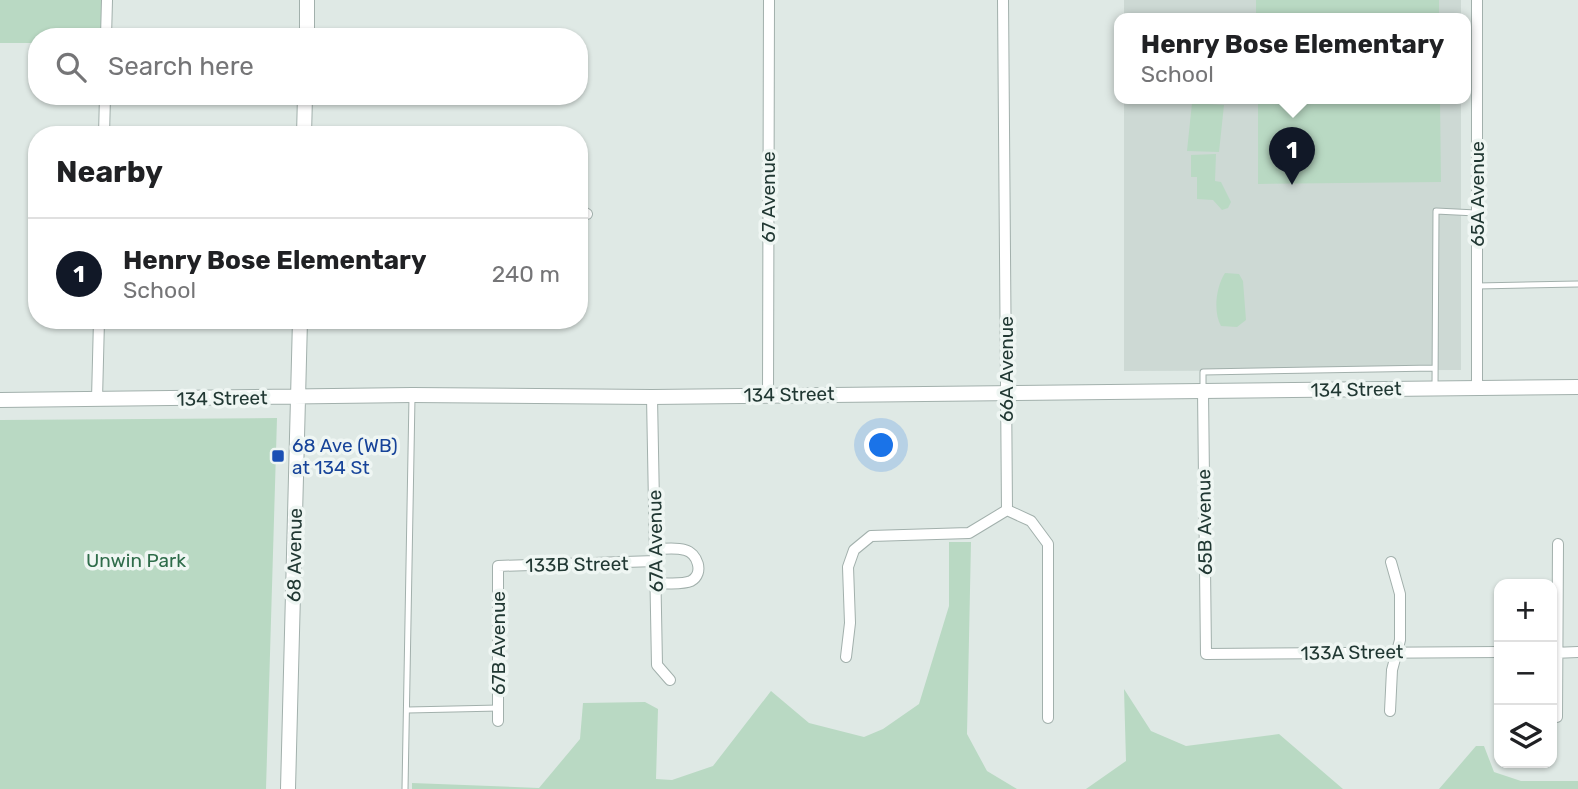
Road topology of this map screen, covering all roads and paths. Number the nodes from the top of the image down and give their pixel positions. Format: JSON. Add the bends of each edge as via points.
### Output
{"nodes":[{"id":1,"x":107,"y":0,"type":"edge"},
{"id":2,"x":307,"y":0,"type":"edge"},
{"id":3,"x":769,"y":0,"type":"edge"},
{"id":4,"x":1003,"y":0,"type":"edge"},
{"id":5,"x":1477,"y":0,"type":"edge"},
{"id":6,"x":106,"y":28,"type":"edge"},
{"id":7,"x":307,"y":28,"type":"edge"},
{"id":8,"x":105,"y":105,"type":"edge"},
{"id":9,"x":305,"y":105,"type":"edge"},
{"id":10,"x":104,"y":126,"type":"edge"},
{"id":11,"x":304,"y":126,"type":"edge"},
{"id":12,"x":1477,"y":213,"type":"junction"},
{"id":13,"x":1578,"y":284,"type":"edge"},
{"id":14,"x":1477,"y":286,"type":"junction"},
{"id":15,"x":99,"y":329,"type":"edge"},
{"id":16,"x":300,"y":329,"type":"edge"},
{"id":17,"x":1435,"y":368,"type":"junction"},
{"id":18,"x":1578,"y":387,"type":"edge"},
{"id":19,"x":1435,"y":388,"type":"junction"},
{"id":20,"x":1478,"y":388,"type":"junction"},
{"id":21,"x":1203,"y":391,"type":"junction"},
{"id":22,"x":1007,"y":392,"type":"junction"},
{"id":23,"x":412,"y":395,"type":"junction"},
{"id":24,"x":768,"y":395,"type":"junction"},
{"id":25,"x":298,"y":397,"type":"junction"},
{"id":26,"x":652,"y":397,"type":"junction"},
{"id":27,"x":97,"y":399,"type":"junction"},
{"id":28,"x":0,"y":400,"type":"edge"},
{"id":29,"x":1007,"y":510,"type":"junction"},
{"id":30,"x":1558,"y":544,"type":"dead end"},
{"id":31,"x":656,"y":549,"type":"junction"},
{"id":32,"x":656,"y":562,"type":"junction"},
{"id":33,"x":1391,"y":562,"type":"dead end"},
{"id":34,"x":498,"y":566,"type":"joint"},
{"id":35,"x":656,"y":583,"type":"junction"},
{"id":36,"x":1555,"y":642,"type":"edge"},
{"id":37,"x":1397,"y":652,"type":"junction"},
{"id":38,"x":1494,"y":652,"type":"edge"},
{"id":39,"x":1578,"y":652,"type":"edge"},
{"id":40,"x":1557,"y":653,"type":"edge"},
{"id":41,"x":1206,"y":654,"type":"joint"},
{"id":42,"x":846,"y":657,"type":"dead end"},
{"id":43,"x":670,"y":680,"type":"dead end"},
{"id":44,"x":499,"y":708,"type":"junction"},
{"id":45,"x":408,"y":710,"type":"junction"},
{"id":46,"x":1390,"y":711,"type":"dead end"},
{"id":47,"x":1048,"y":718,"type":"dead end"},
{"id":48,"x":498,"y":721,"type":"dead end"},
{"id":49,"x":288,"y":789,"type":"edge"},
{"id":50,"x":405,"y":789,"type":"edge"}],
"edges":[{"from":1,"to":6,"type":"street"},
{"from":2,"to":7,"type":"street"},
{"from":3,"to":24,"type":"street","name":"67 Avenue"},
{"from":4,"to":22,"type":"street","name":"66A Avenue"},
{"from":5,"to":12,"type":"street","name":"65A Avenue"},
{"from":8,"to":10,"type":"street"},
{"from":9,"to":11,"type":"street"},
{"from":12,"to":14,"type":"street","name":"65A Avenue"},
{"from":12,"to":17,"type":"lane","via":[[1436,211]]},
{"from":13,"to":14,"type":"lane"},
{"from":14,"to":20,"type":"street","name":"65A Avenue"},
{"from":15,"to":27,"type":"street"},
{"from":16,"to":25,"type":"street","name":"68 Avenue"},
{"from":17,"to":19,"type":"lane"},
{"from":17,"to":21,"type":"lane","via":[[1203,372]]},
{"from":18,"to":20,"type":"street","name":"134 Street"},
{"from":19,"to":20,"type":"street","name":"134 Street"},
{"from":19,"to":21,"type":"street","name":"134 Street"},
{"from":21,"to":22,"type":"street","name":"134 Street"},
{"from":21,"to":41,"type":"street","name":"65B Avenue"},
{"from":22,"to":24,"type":"street","name":"134 Street"},
{"from":22,"to":29,"type":"street","name":"66A Avenue"},
{"from":23,"to":25,"type":"street","name":"134 Street"},
{"from":23,"to":26,"type":"street","name":"134 Street"},
{"from":23,"to":45,"type":"lane"},
{"from":24,"to":26,"type":"street","name":"134 Street"},
{"from":25,"to":27,"type":"street","name":"134 Street"},
{"from":25,"to":49,"type":"street","name":"68 Avenue"},
{"from":26,"to":31,"type":"street","name":"67A Avenue"},
{"from":27,"to":28,"type":"street","name":"134 Street"},
{"from":29,"to":42,"type":"street","via":[[969,533],[871,536],[854,550],[848,567]]},
{"from":29,"to":47,"type":"street","via":[[1031,521],[1048,544]]},
{"from":30,"to":36,"type":"street"},
{"from":31,"to":32,"type":"street","name":"67A Avenue"},
{"from":31,"to":35,"type":"street","via":[[689,550],[699,566],[691,580]]},
{"from":32,"to":34,"type":"street","name":"133B Street"},
{"from":32,"to":35,"type":"street","name":"67A Avenue"},
{"from":33,"to":37,"type":"street","via":[[1400,594]]},
{"from":34,"to":44,"type":"street","name":"67B Avenue"},
{"from":35,"to":43,"type":"street","name":"67A Avenue","via":[[657,665]]},
{"from":37,"to":38,"type":"street","name":"133A Street"},
{"from":37,"to":41,"type":"street","name":"133A Street"},
{"from":37,"to":46,"type":"street"},
{"from":39,"to":40,"type":"street"},
{"from":44,"to":45,"type":"lane"},
{"from":44,"to":48,"type":"street","name":"67B Avenue"},
{"from":45,"to":50,"type":"lane"}]}
